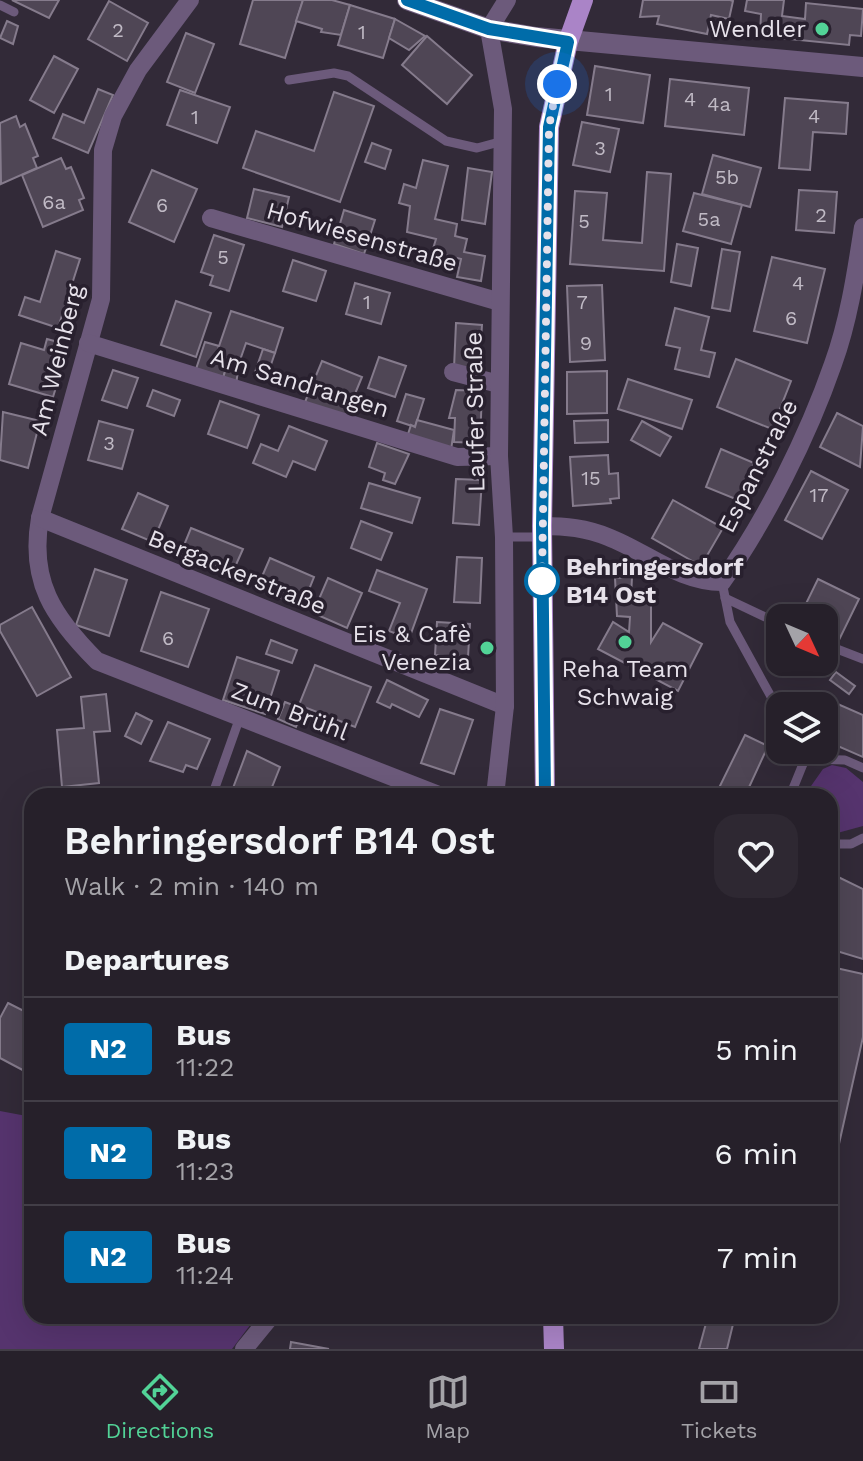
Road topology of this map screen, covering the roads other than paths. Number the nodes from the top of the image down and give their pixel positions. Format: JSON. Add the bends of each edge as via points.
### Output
{"nodes":[{"id":1,"x":190,"y":0,"type":"edge"},
{"id":2,"x":407,"y":0,"type":"edge"},
{"id":3,"x":507,"y":0,"type":"edge"},
{"id":4,"x":583,"y":0,"type":"edge"},
{"id":5,"x":0,"y":5,"type":"edge"},
{"id":6,"x":14,"y":12,"type":"dead end"},
{"id":7,"x":489,"y":29,"type":"junction"},
{"id":8,"x":568,"y":42,"type":"junction"},
{"id":9,"x":863,"y":67,"type":"edge"},
{"id":10,"x":289,"y":80,"type":"dead end"},
{"id":11,"x":503,"y":141,"type":"junction"},
{"id":12,"x":211,"y":218,"type":"dead end"},
{"id":13,"x":863,"y":227,"type":"edge"},
{"id":14,"x":500,"y":302,"type":"junction"},
{"id":15,"x":88,"y":343,"type":"junction"},
{"id":16,"x":453,"y":372,"type":"dead end"},
{"id":17,"x":499,"y":384,"type":"junction"},
{"id":18,"x":499,"y":456,"type":"junction"},
{"id":19,"x":40,"y":518,"type":"junction"},
{"id":20,"x":542,"y":532,"type":"junction"},
{"id":21,"x":504,"y":537,"type":"junction"},
{"id":22,"x":724,"y":590,"type":"junction"},
{"id":23,"x":766,"y":616,"type":"edge"},
{"id":24,"x":838,"y":649,"type":"edge"},
{"id":25,"x":863,"y":659,"type":"edge"},
{"id":26,"x":121,"y":670,"type":"joint"},
{"id":27,"x":768,"y":692,"type":"edge"},
{"id":28,"x":505,"y":706,"type":"junction"},
{"id":29,"x":240,"y":717,"type":"junction"},
{"id":30,"x":838,"y":759,"type":"edge"},
{"id":31,"x":800,"y":764,"type":"edge"},
{"id":32,"x":863,"y":768,"type":"edge"},
{"id":33,"x":215,"y":788,"type":"edge"},
{"id":34,"x":421,"y":788,"type":"edge"},
{"id":35,"x":496,"y":788,"type":"edge"},
{"id":36,"x":545,"y":788,"type":"edge"},
{"id":37,"x":793,"y":788,"type":"edge"},
{"id":38,"x":863,"y":838,"type":"edge"},
{"id":39,"x":838,"y":844,"type":"edge"},
{"id":40,"x":264,"y":1324,"type":"edge"},
{"id":41,"x":553,"y":1324,"type":"edge"},
{"id":42,"x":244,"y":1349,"type":"edge"},
{"id":43,"x":554,"y":1349,"type":"edge"}],
"edges":[{"from":1,"to":15,"type":"street","name":"Am Weinberg","via":[[138,70],[113,116],[103,150],[101,299]]},
{"from":2,"to":7,"type":"street"},
{"from":3,"to":7,"type":"street"},
{"from":4,"to":8,"type":"main road"},
{"from":5,"to":6,"type":"lane"},
{"from":7,"to":8,"type":"street"},
{"from":7,"to":11,"type":"street","name":"Laufer Straße"},
{"from":8,"to":9,"type":"street"},
{"from":8,"to":20,"type":"main road","via":[[549,127]]},
{"from":10,"to":11,"type":"lane","via":[[348,76],[446,141],[477,148]]},
{"from":11,"to":14,"type":"street","name":"Laufer Straße"},
{"from":12,"to":14,"type":"street","name":"Hofwiesenstraße"},
{"from":13,"to":22,"type":"street","name":"Espanstraße","via":[[834,363]]},
{"from":14,"to":17,"type":"street","name":"Laufer Straße"},
{"from":15,"to":18,"type":"street","name":"Am Sandrangen","via":[[457,457]]},
{"from":15,"to":19,"type":"street","name":"Am Weinberg"},
{"from":16,"to":17,"type":"street"},
{"from":17,"to":18,"type":"street","name":"Laufer Straße"},
{"from":18,"to":21,"type":"street","name":"Laufer Straße"},
{"from":19,"to":26,"type":"street","name":"Am Weinberg","via":[[34,550],[56,614],[97,661]]},
{"from":19,"to":28,"type":"street","name":"Bergackerstraße"},
{"from":20,"to":21,"type":"lane"},
{"from":20,"to":22,"type":"street","via":[[576,526]]},
{"from":20,"to":36,"type":"main road"},
{"from":21,"to":28,"type":"street","name":"Laufer Straße"},
{"from":22,"to":23,"type":"lane"},
{"from":22,"to":27,"type":"lane","via":[[730,622]]},
{"from":24,"to":25,"type":"lane"},
{"from":26,"to":29,"type":"street","name":"Zum Brühl"},
{"from":28,"to":35,"type":"street","name":"Laufer Straße"},
{"from":29,"to":33,"type":"lane"},
{"from":29,"to":34,"type":"street","name":"Zum Brühl"},
{"from":30,"to":32,"type":"lane"},
{"from":31,"to":37,"type":"lane"},
{"from":38,"to":39,"type":"lane"},
{"from":40,"to":42,"type":"street"},
{"from":41,"to":43,"type":"main road"}]}
